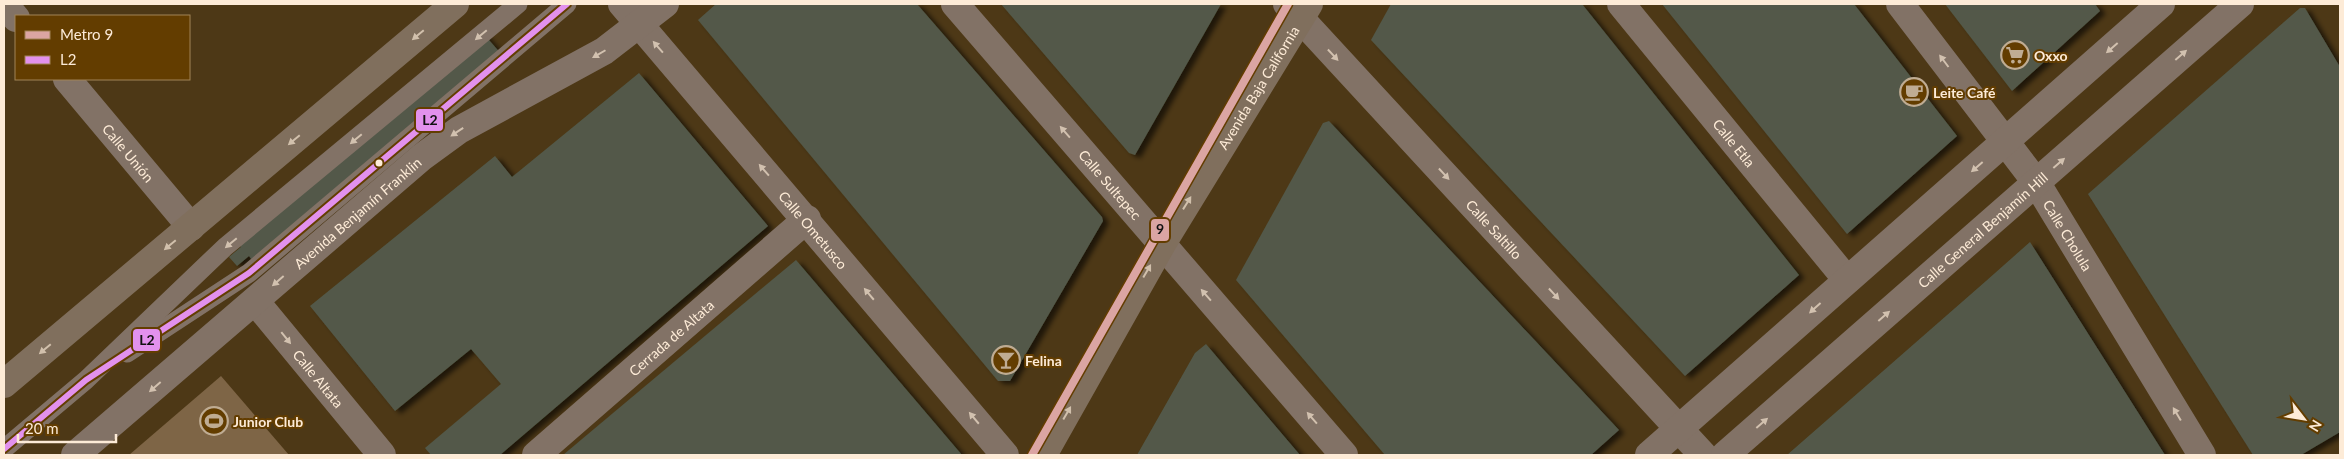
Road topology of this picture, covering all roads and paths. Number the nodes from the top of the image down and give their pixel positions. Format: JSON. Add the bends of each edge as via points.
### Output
{"nodes":[{"id":1,"x":4,"y":4,"type":"edge"},
{"id":2,"x":455,"y":4,"type":"edge"},
{"id":3,"x":518,"y":4,"type":"edge"},
{"id":4,"x":566,"y":4,"type":"edge"},
{"id":5,"x":622,"y":4,"type":"edge"},
{"id":6,"x":665,"y":4,"type":"edge"},
{"id":7,"x":955,"y":4,"type":"edge"},
{"id":8,"x":1621,"y":4,"type":"edge"},
{"id":9,"x":1900,"y":4,"type":"edge"},
{"id":10,"x":2240,"y":4,"type":"edge"},
{"id":11,"x":1299,"y":9,"type":"edge"},
{"id":12,"x":2146,"y":9,"type":"edge"},
{"id":13,"x":15,"y":17,"type":"edge"},
{"id":14,"x":639,"y":26,"type":"junction"},
{"id":15,"x":68,"y":80,"type":"edge"},
{"id":16,"x":2005,"y":142,"type":"junction"},
{"id":17,"x":2036,"y":182,"type":"junction"},
{"id":18,"x":807,"y":219,"type":"junction"},
{"id":19,"x":191,"y":227,"type":"junction"},
{"id":20,"x":1162,"y":244,"type":"junction"},
{"id":21,"x":1846,"y":280,"type":"junction"},
{"id":22,"x":255,"y":301,"type":"junction"},
{"id":23,"x":86,"y":380,"type":"junction"},
{"id":24,"x":4,"y":384,"type":"edge"},
{"id":25,"x":1679,"y":429,"type":"junction"},
{"id":26,"x":4,"y":449,"type":"edge"},
{"id":27,"x":76,"y":455,"type":"edge"},
{"id":28,"x":382,"y":455,"type":"edge"},
{"id":29,"x":536,"y":455,"type":"edge"},
{"id":30,"x":1005,"y":455,"type":"edge"},
{"id":31,"x":1042,"y":455,"type":"edge"},
{"id":32,"x":1344,"y":455,"type":"edge"},
{"id":33,"x":1649,"y":455,"type":"edge"},
{"id":34,"x":1703,"y":455,"type":"edge"},
{"id":35,"x":1725,"y":455,"type":"edge"},
{"id":36,"x":2202,"y":455,"type":"edge"}],
"edges":[{"from":1,"to":13,"type":"street"},
{"from":2,"to":19,"type":"main road","one_way":true},
{"from":3,"to":23,"type":"lane","one_way":true,"via":[[225,247]]},
{"from":4,"to":23,"type":"lane","via":[[248,273]]},
{"from":5,"to":14,"type":"street","name":"Calle Ometusco"},
{"from":6,"to":14,"type":"street","name":"Avenida Benjamín Franklin"},
{"from":20,"to":7,"type":"street","name":"Calle Sultepec","one_way":true},
{"from":8,"to":21,"type":"street","name":"Calle Etla"},
{"from":16,"to":9,"type":"street","name":"Calle Cholula","one_way":true},
{"from":17,"to":10,"type":"street","name":"Calle General Benjamín Hill","one_way":true},
{"from":20,"to":11,"type":"main road","name":"Avenida Baja California","one_way":true},
{"from":11,"to":25,"type":"street","name":"Calle Saltillo","one_way":true},
{"from":12,"to":16,"type":"street","one_way":true},
{"from":18,"to":14,"type":"street","name":"Calle Ometusco","one_way":true},
{"from":14,"to":22,"type":"street","name":"Avenida Benjamín Franklin","one_way":true,"via":[[604,51],[459,130],[422,157]]},
{"from":15,"to":19,"type":"street","name":"Calle Unión"},
{"from":16,"to":17,"type":"street","name":"Calle Cholula"},
{"from":16,"to":21,"type":"street","one_way":true},
{"from":35,"to":17,"type":"street","name":"Calle General Benjamín Hill","one_way":true},
{"from":36,"to":17,"type":"street","name":"Calle Cholula","one_way":true},
{"from":18,"to":29,"type":"street","name":"Cerrada de Altata"},
{"from":30,"to":18,"type":"street","name":"Calle Ometusco","one_way":true},
{"from":19,"to":24,"type":"main road","one_way":true},
{"from":31,"to":20,"type":"main road","name":"Avenida Baja California","one_way":true},
{"from":32,"to":20,"type":"street","name":"Calle Sultepec","one_way":true},
{"from":21,"to":25,"type":"street","one_way":true},
{"from":22,"to":27,"type":"street","name":"Avenida Benjamín Franklin","one_way":true},
{"from":22,"to":28,"type":"street","name":"Calle Altata","one_way":true},
{"from":23,"to":26,"type":"lane"},
{"from":25,"to":33,"type":"street"},
{"from":25,"to":34,"type":"street","name":"Calle Saltillo"}]}
